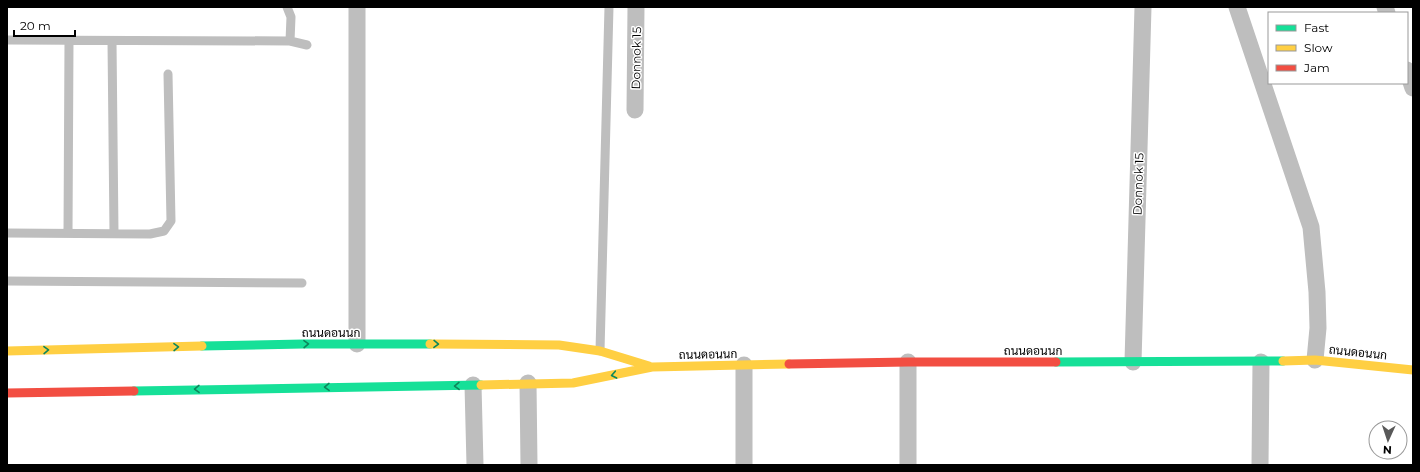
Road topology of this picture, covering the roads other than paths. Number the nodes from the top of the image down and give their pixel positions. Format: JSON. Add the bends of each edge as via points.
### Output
{"nodes":[{"id":1,"x":287,"y":7,"type":"edge"},
{"id":2,"x":358,"y":7,"type":"edge"},
{"id":3,"x":609,"y":7,"type":"edge"},
{"id":4,"x":636,"y":7,"type":"edge"},
{"id":5,"x":1143,"y":7,"type":"edge"},
{"id":6,"x":1237,"y":7,"type":"edge"},
{"id":7,"x":7,"y":40,"type":"edge"},
{"id":8,"x":69,"y":41,"type":"junction"},
{"id":9,"x":112,"y":41,"type":"junction"},
{"id":10,"x":290,"y":41,"type":"junction"},
{"id":11,"x":307,"y":45,"type":"dead end"},
{"id":12,"x":1408,"y":73,"type":"edge"},
{"id":13,"x":168,"y":74,"type":"dead end"},
{"id":14,"x":1413,"y":88,"type":"edge"},
{"id":15,"x":635,"y":110,"type":"dead end"},
{"id":16,"x":7,"y":233,"type":"edge"},
{"id":17,"x":68,"y":233,"type":"junction"},
{"id":18,"x":114,"y":233,"type":"junction"},
{"id":19,"x":7,"y":281,"type":"edge"},
{"id":20,"x":302,"y":283,"type":"dead end"},
{"id":21,"x":357,"y":344,"type":"junction"},
{"id":22,"x":7,"y":351,"type":"edge"},
{"id":23,"x":600,"y":351,"type":"junction"},
{"id":24,"x":1315,"y":360,"type":"junction"},
{"id":25,"x":908,"y":362,"type":"junction"},
{"id":26,"x":1132,"y":362,"type":"junction"},
{"id":27,"x":1261,"y":362,"type":"junction"},
{"id":28,"x":744,"y":365,"type":"junction"},
{"id":29,"x":652,"y":367,"type":"junction"},
{"id":30,"x":1413,"y":370,"type":"edge"},
{"id":31,"x":528,"y":383,"type":"junction"},
{"id":32,"x":474,"y":385,"type":"junction"},
{"id":33,"x":7,"y":393,"type":"edge"},
{"id":34,"x":475,"y":465,"type":"edge"},
{"id":35,"x":529,"y":465,"type":"edge"},
{"id":36,"x":744,"y":465,"type":"edge"},
{"id":37,"x":908,"y":465,"type":"edge"},
{"id":38,"x":1260,"y":465,"type":"edge"}],
"edges":[{"from":1,"to":10,"type":"lane","via":[[291,17]]},
{"from":2,"to":21,"type":"street"},
{"from":3,"to":23,"type":"lane"},
{"from":4,"to":15,"type":"street","name":"Donnok 15"},
{"from":5,"to":26,"type":"street","name":"Donnok 15"},
{"from":6,"to":24,"type":"street","via":[[1311,227],[1317,292],[1318,328]]},
{"from":7,"to":8,"type":"lane"},
{"from":8,"to":9,"type":"lane"},
{"from":8,"to":17,"type":"lane"},
{"from":9,"to":10,"type":"lane"},
{"from":9,"to":18,"type":"lane"},
{"from":10,"to":11,"type":"lane"},
{"from":12,"to":14,"type":"street"},
{"from":13,"to":18,"type":"lane","via":[[170,221],[164,232]]},
{"from":16,"to":17,"type":"lane"},
{"from":17,"to":18,"type":"lane"},
{"from":19,"to":20,"type":"lane"},
{"from":22,"to":21,"type":"main road","name":"ถนนดอนนก","one_way":true},
{"from":21,"to":23,"type":"main road","name":"ถนนดอนนก","one_way":true,"via":[[559,346]]},
{"from":23,"to":29,"type":"main road","name":"ถนนดอนนก"},
{"from":24,"to":27,"type":"main road","name":"ถนนดอนนก"},
{"from":24,"to":30,"type":"main road","name":"ถนนดอนนก"},
{"from":25,"to":26,"type":"main road","name":"ถนนดอนนก"},
{"from":25,"to":28,"type":"main road","name":"ถนนดอนนก"},
{"from":25,"to":37,"type":"street"},
{"from":26,"to":27,"type":"main road","name":"ถนนดอนนก"},
{"from":27,"to":38,"type":"street"},
{"from":28,"to":29,"type":"main road","name":"ถนนดอนนก"},
{"from":28,"to":36,"type":"street"},
{"from":29,"to":31,"type":"main road","name":"ถนนดอนนก","one_way":true,"via":[[573,383]]},
{"from":31,"to":32,"type":"main road","name":"ถนนดอนนก"},
{"from":31,"to":35,"type":"street"},
{"from":32,"to":33,"type":"main road","name":"ถนนดอนนก","one_way":true},
{"from":32,"to":34,"type":"street"}]}
